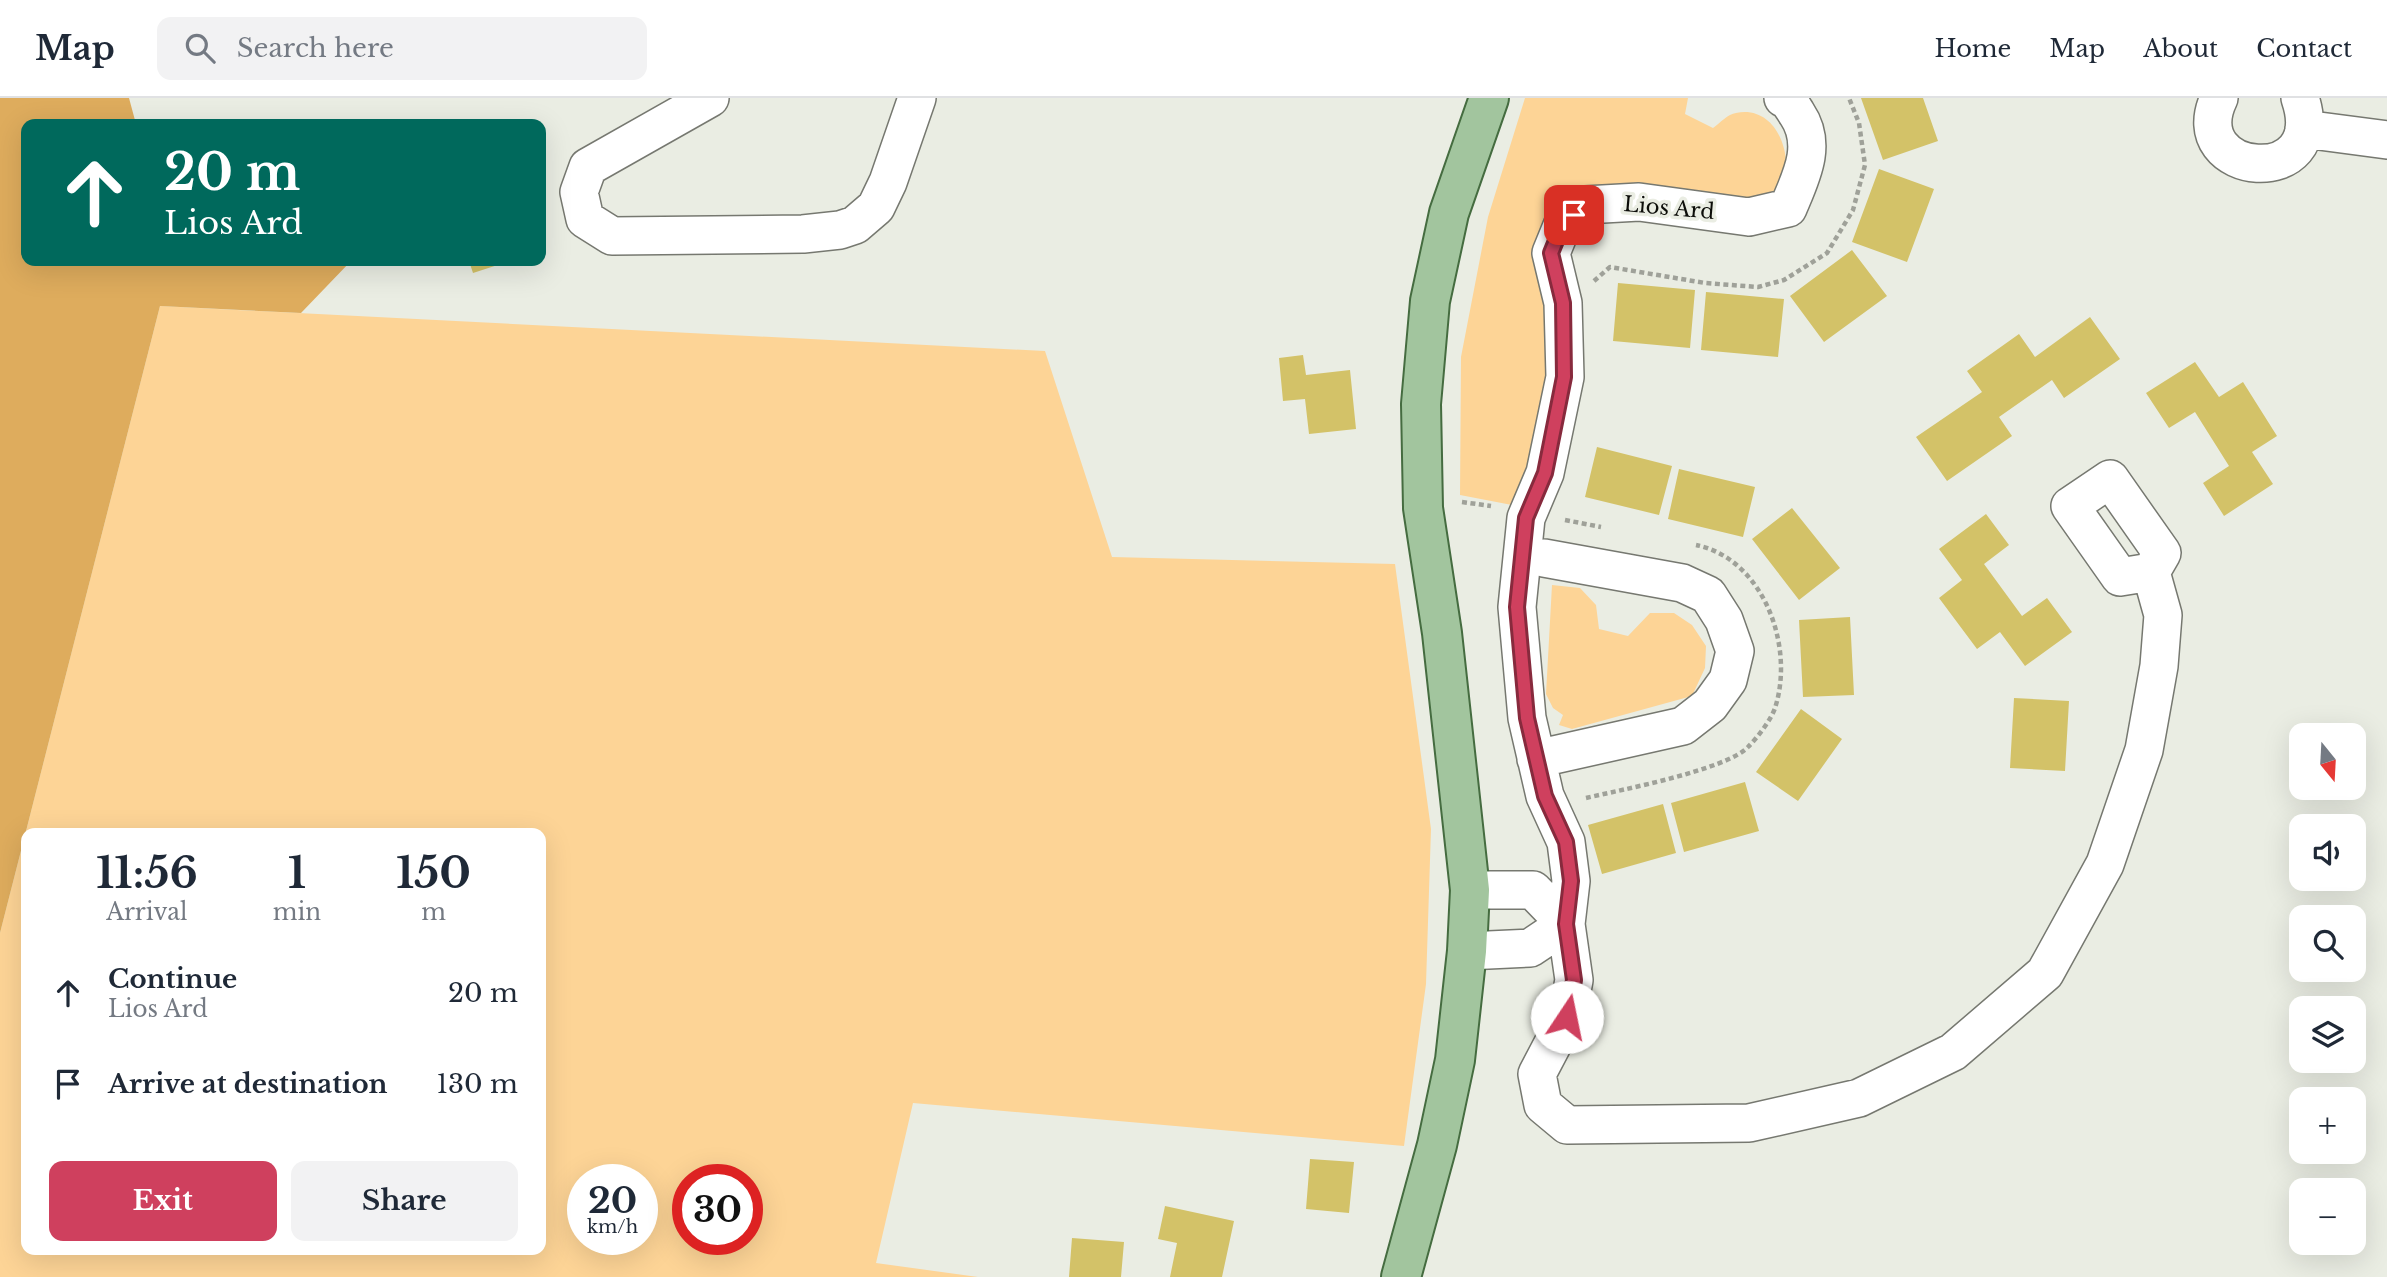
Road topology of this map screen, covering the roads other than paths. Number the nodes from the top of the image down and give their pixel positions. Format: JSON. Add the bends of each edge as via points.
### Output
{"nodes":[{"id":1,"x":710,"y":98,"type":"edge"},
{"id":2,"x":917,"y":98,"type":"edge"},
{"id":3,"x":1489,"y":98,"type":"edge"},
{"id":4,"x":1783,"y":98,"type":"edge"},
{"id":5,"x":2219,"y":98,"type":"edge"},
{"id":6,"x":2302,"y":113,"type":"edge"},
{"id":7,"x":2387,"y":140,"type":"edge"},
{"id":8,"x":1544,"y":558,"type":"dead end"},
{"id":9,"x":2151,"y":572,"type":"dead end"},
{"id":10,"x":1536,"y":759,"type":"junction"},
{"id":11,"x":1470,"y":890,"type":"junction"},
{"id":12,"x":1566,"y":924,"type":"junction"},
{"id":13,"x":1467,"y":951,"type":"junction"},
{"id":14,"x":1401,"y":1277,"type":"edge"}],
"edges":[{"from":1,"to":2,"type":"street","via":[[589,167],[579,192],[585,219],[612,236],[803,234],[855,225],[876,207]]},
{"from":3,"to":11,"type":"main road","via":[[1449,213],[1430,301],[1421,404],[1423,496]]},
{"from":4,"to":10,"type":"street","name":"Lios Ard","via":[[1805,125],[1808,160],[1788,208],[1749,217],[1639,202],[1586,205],[1562,226],[1551,253],[1563,303],[1564,377],[1545,473],[1529,512],[1517,607],[1527,718]]},
{"from":5,"to":6,"type":"street","via":[[2213,121],[2216,135],[2234,158],[2248,164],[2277,162],[2289,154],[2299,143]]},
{"from":6,"to":7,"type":"street"},
{"from":8,"to":10,"type":"street","via":[[1621,588],[1682,583],[1707,595],[1724,620],[1735,651],[1728,680],[1710,705],[1683,726]]},
{"from":9,"to":12,"type":"street","name":"Lios Ard","via":[[2163,615],[2159,666],[2144,750],[2105,864],[2045,973],[1953,1052],[1859,1098],[1749,1123],[1567,1125],[1543,1105],[1537,1074],[1567,1017],[1574,980]]},
{"from":10,"to":12,"type":"street","name":"Lios Ard","via":[[1545,796],[1566,842],[1571,881]]},
{"from":11,"to":12,"type":"street","via":[[1533,890]]},
{"from":11,"to":13,"type":"main road"},
{"from":12,"to":13,"type":"street","via":[[1530,948]]},
{"from":13,"to":14,"type":"main road","via":[[1455,1060]]}]}
